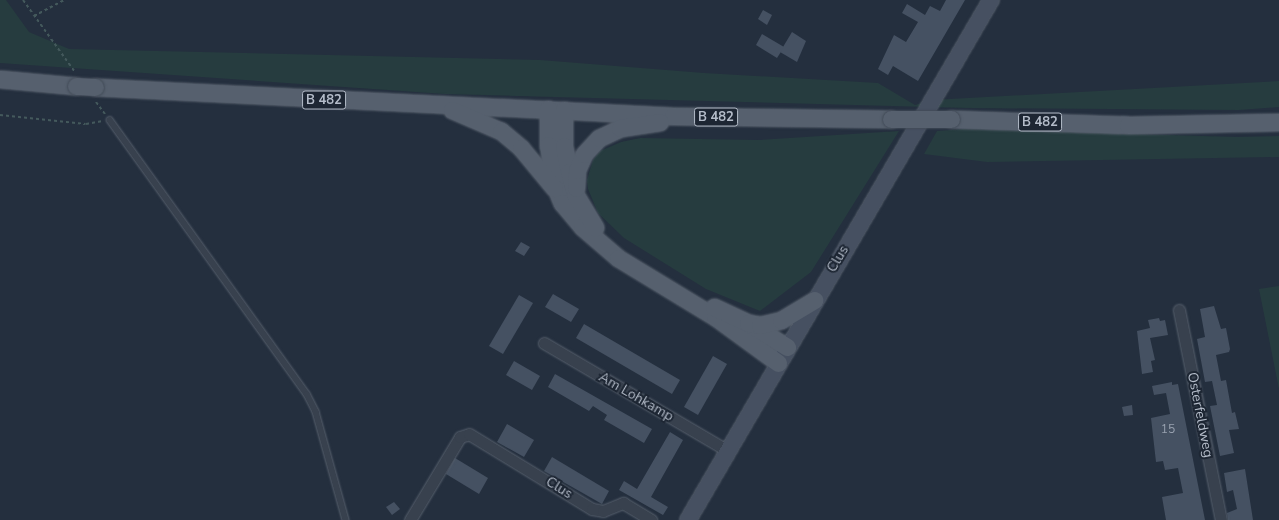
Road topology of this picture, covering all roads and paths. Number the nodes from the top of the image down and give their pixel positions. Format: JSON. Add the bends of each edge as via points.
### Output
{"nodes":[{"id":1,"x":23,"y":0,"type":"edge"},
{"id":2,"x":64,"y":0,"type":"edge"},
{"id":3,"x":991,"y":0,"type":"edge"},
{"id":4,"x":34,"y":16,"type":"junction"},
{"id":5,"x":0,"y":79,"type":"edge"},
{"id":6,"x":77,"y":82,"type":"junction"},
{"id":7,"x":93,"y":91,"type":"junction"},
{"id":8,"x":442,"y":106,"type":"junction"},
{"id":9,"x":556,"y":109,"type":"junction"},
{"id":10,"x":0,"y":115,"type":"edge"},
{"id":11,"x":673,"y":116,"type":"junction"},
{"id":12,"x":110,"y":120,"type":"junction"},
{"id":13,"x":1279,"y":122,"type":"edge"},
{"id":14,"x":556,"y":189,"type":"junction"},
{"id":15,"x":575,"y":194,"type":"junction"},
{"id":16,"x":814,"y":300,"type":"junction"},
{"id":17,"x":1179,"y":310,"type":"dead end"},
{"id":18,"x":748,"y":323,"type":"junction"},
{"id":19,"x":544,"y":343,"type":"dead end"},
{"id":20,"x":787,"y":348,"type":"junction"},
{"id":21,"x":778,"y":363,"type":"junction"},
{"id":22,"x":728,"y":451,"type":"junction"},
{"id":23,"x":346,"y":520,"type":"edge"},
{"id":24,"x":410,"y":520,"type":"edge"},
{"id":25,"x":651,"y":520,"type":"edge"},
{"id":26,"x":688,"y":520,"type":"edge"},
{"id":27,"x":1221,"y":520,"type":"edge"}],
"edges":[{"from":1,"to":4,"type":"path"},
{"from":2,"to":4,"type":"path"},
{"from":3,"to":16,"type":"main road","name":"Clus"},
{"from":4,"to":6,"type":"path"},
{"from":5,"to":6,"type":"main road","number":"B 482"},
{"from":6,"to":7,"type":"main road","number":"B 482","bridge":true},
{"from":7,"to":8,"type":"main road","number":"B 482"},
{"from":7,"to":12,"type":"path"},
{"from":8,"to":9,"type":"main road","number":"B 482"},
{"from":8,"to":14,"type":"main road","via":[[501,131],[521,148]]},
{"from":9,"to":11,"type":"main road","number":"B 482"},
{"from":9,"to":14,"type":"main road","via":[[548,151]]},
{"from":9,"to":15,"type":"main road"},
{"from":10,"to":12,"type":"path","via":[[86,124]]},
{"from":11,"to":13,"type":"main road","number":"B 482","bridge":true,"via":[[951,119],[1128,125]]},
{"from":11,"to":15,"type":"main road","via":[[656,124],[620,128],[599,138],[584,154],[578,170]]},
{"from":12,"to":23,"type":"lane","via":[[307,394],[316,412]]},
{"from":14,"to":21,"type":"main road","via":[[562,203],[599,245],[715,318]]},
{"from":15,"to":18,"type":"main road","via":[[588,219],[602,236],[621,251],[675,286]]},
{"from":16,"to":18,"type":"main road","via":[[781,320],[760,325]]},
{"from":16,"to":20,"type":"main road","name":"Clus"},
{"from":17,"to":27,"type":"street","name":"Osterfeldweg"},
{"from":18,"to":20,"type":"main road"},
{"from":19,"to":22,"type":"street","name":"Am Lohkamp"},
{"from":20,"to":21,"type":"main road","name":"Clus"},
{"from":21,"to":22,"type":"main road","name":"Clus"},
{"from":22,"to":26,"type":"main road","name":"Clus"},
{"from":24,"to":25,"type":"street","name":"Clus","via":[[460,437],[469,434],[592,509],[604,511],[623,503]]}]}
